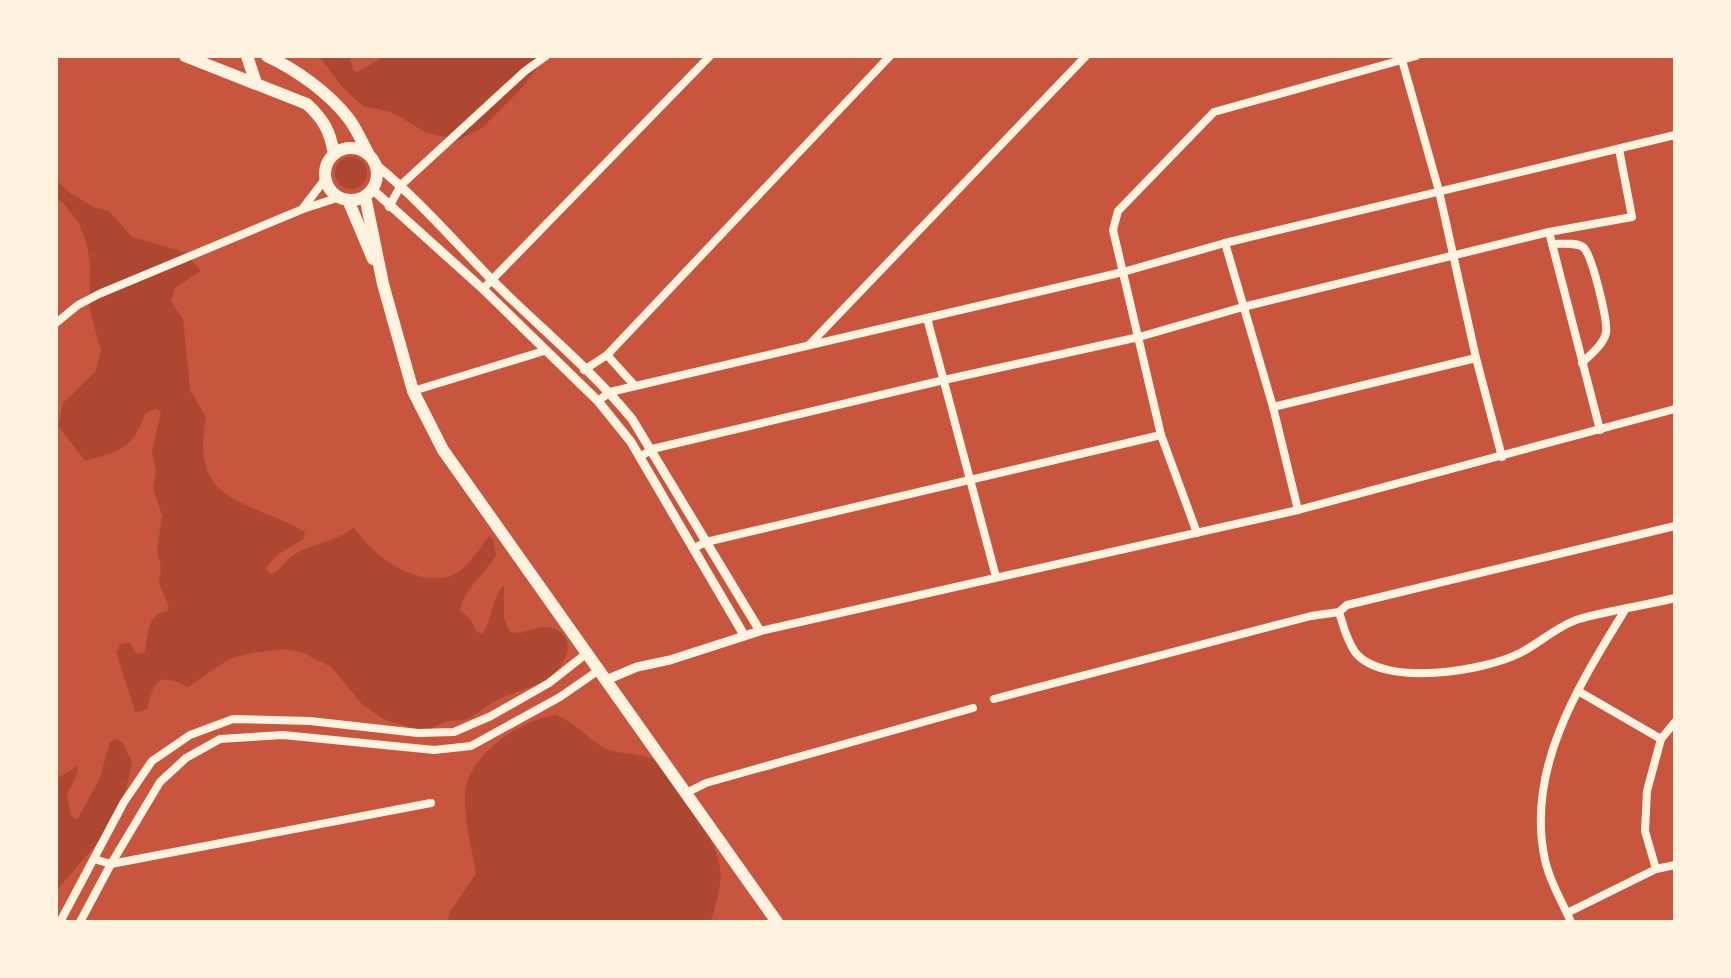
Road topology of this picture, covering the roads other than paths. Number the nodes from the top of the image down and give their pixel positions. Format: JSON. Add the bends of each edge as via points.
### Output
{"nodes":[{"id":1,"x":185,"y":56,"type":"edge"},
{"id":2,"x":247,"y":56,"type":"edge"},
{"id":3,"x":267,"y":56,"type":"edge"},
{"id":4,"x":546,"y":56,"type":"edge"},
{"id":5,"x":710,"y":56,"type":"edge"},
{"id":6,"x":890,"y":56,"type":"edge"},
{"id":7,"x":1086,"y":56,"type":"edge"},
{"id":8,"x":1416,"y":56,"type":"edge"},
{"id":9,"x":284,"y":60,"type":"edge"},
{"id":10,"x":1402,"y":60,"type":"junction"},
{"id":11,"x":256,"y":83,"type":"junction"},
{"id":12,"x":1675,"y":135,"type":"edge"},
{"id":13,"x":1619,"y":149,"type":"junction"},
{"id":14,"x":334,"y":154,"type":"junction"},
{"id":15,"x":372,"y":160,"type":"junction"},
{"id":16,"x":326,"y":178,"type":"junction"},
{"id":17,"x":401,"y":185,"type":"junction"},
{"id":18,"x":1439,"y":191,"type":"junction"},
{"id":19,"x":368,"y":193,"type":"junction"},
{"id":20,"x":344,"y":198,"type":"junction"},
{"id":21,"x":389,"y":207,"type":"junction"},
{"id":22,"x":303,"y":209,"type":"junction"},
{"id":23,"x":1549,"y":232,"type":"junction"},
{"id":24,"x":1225,"y":243,"type":"junction"},
{"id":25,"x":1552,"y":244,"type":"junction"},
{"id":26,"x":1455,"y":257,"type":"junction"},
{"id":27,"x":1123,"y":272,"type":"junction"},
{"id":28,"x":492,"y":280,"type":"junction"},
{"id":29,"x":383,"y":284,"type":"junction"},
{"id":30,"x":483,"y":289,"type":"junction"},
{"id":31,"x":1243,"y":307,"type":"junction"},
{"id":32,"x":927,"y":318,"type":"junction"},
{"id":33,"x":56,"y":323,"type":"edge"},
{"id":34,"x":1139,"y":337,"type":"junction"},
{"id":35,"x":809,"y":344,"type":"junction"},
{"id":36,"x":544,"y":351,"type":"junction"},
{"id":37,"x":607,"y":355,"type":"junction"},
{"id":38,"x":1476,"y":358,"type":"junction"},
{"id":39,"x":1582,"y":363,"type":"junction"},
{"id":40,"x":584,"y":370,"type":"junction"},
{"id":41,"x":944,"y":380,"type":"junction"},
{"id":42,"x":635,"y":386,"type":"junction"},
{"id":43,"x":413,"y":391,"type":"junction"},
{"id":44,"x":610,"y":392,"type":"junction"},
{"id":45,"x":598,"y":401,"type":"junction"},
{"id":46,"x":1273,"y":407,"type":"junction"},
{"id":47,"x":1675,"y":409,"type":"edge"},
{"id":48,"x":1600,"y":430,"type":"junction"},
{"id":49,"x":1161,"y":435,"type":"junction"},
{"id":50,"x":652,"y":449,"type":"junction"},
{"id":51,"x":640,"y":457,"type":"junction"},
{"id":52,"x":1502,"y":457,"type":"junction"},
{"id":53,"x":971,"y":481,"type":"junction"},
{"id":54,"x":1298,"y":510,"type":"junction"},
{"id":55,"x":1675,"y":526,"type":"edge"},
{"id":56,"x":1197,"y":533,"type":"junction"},
{"id":57,"x":706,"y":542,"type":"junction"},
{"id":58,"x":694,"y":548,"type":"junction"},
{"id":59,"x":996,"y":577,"type":"junction"},
{"id":60,"x":1675,"y":598,"type":"edge"},
{"id":61,"x":1343,"y":609,"type":"junction"},
{"id":62,"x":1625,"y":610,"type":"junction"},
{"id":63,"x":760,"y":631,"type":"junction"},
{"id":64,"x":744,"y":635,"type":"junction"},
{"id":65,"x":587,"y":653,"type":"junction"},
{"id":66,"x":602,"y":675,"type":"junction"},
{"id":67,"x":1578,"y":691,"type":"junction"},
{"id":68,"x":994,"y":699,"type":"dead end"},
{"id":69,"x":973,"y":708,"type":"dead end"},
{"id":70,"x":1675,"y":722,"type":"edge"},
{"id":71,"x":196,"y":733,"type":"junction"},
{"id":72,"x":1661,"y":739,"type":"junction"},
{"id":73,"x":203,"y":749,"type":"junction"},
{"id":74,"x":686,"y":793,"type":"junction"},
{"id":75,"x":431,"y":803,"type":"dead end"},
{"id":76,"x":94,"y":859,"type":"junction"},
{"id":77,"x":111,"y":864,"type":"junction"},
{"id":78,"x":1675,"y":865,"type":"edge"},
{"id":79,"x":1656,"y":869,"type":"junction"},
{"id":80,"x":1569,"y":918,"type":"edge"},
{"id":81,"x":60,"y":922,"type":"edge"},
{"id":82,"x":80,"y":922,"type":"edge"},
{"id":83,"x":777,"y":922,"type":"edge"}],
"edges":[{"from":1,"to":11,"type":"main road"},
{"from":2,"to":11,"type":"main road"},
{"from":3,"to":9,"type":"main road"},
{"from":4,"to":17,"type":"street"},
{"from":5,"to":28,"type":"street"},
{"from":6,"to":37,"type":"street"},
{"from":7,"to":35,"type":"street"},
{"from":8,"to":10,"type":"street"},
{"from":9,"to":15,"type":"main road","via":[[349,119]]},
{"from":10,"to":18,"type":"street"},
{"from":10,"to":27,"type":"street","via":[[1224,107],[1207,117],[1118,211],[1113,230]]},
{"from":11,"to":14,"type":"main road","via":[[307,104],[323,118]]},
{"from":12,"to":13,"type":"street"},
{"from":13,"to":18,"type":"street"},
{"from":13,"to":23,"type":"street","via":[[1632,217]]},
{"from":14,"to":15,"type":"main road","via":[[355,148]]},
{"from":14,"to":16,"type":"main road"},
{"from":15,"to":17,"type":"street"},
{"from":15,"to":19,"type":"main road","via":[[376,181]]},
{"from":16,"to":20,"type":"main road"},
{"from":16,"to":22,"type":"street"},
{"from":17,"to":21,"type":"street"},
{"from":17,"to":28,"type":"street"},
{"from":18,"to":24,"type":"street"},
{"from":18,"to":26,"type":"street"},
{"from":19,"to":20,"type":"main road"},
{"from":19,"to":21,"type":"street"},
{"from":19,"to":29,"type":"main road"},
{"from":20,"to":22,"type":"street"},
{"from":20,"to":29,"type":"main road"},
{"from":21,"to":30,"type":"street"},
{"from":22,"to":33,"type":"street","via":[[99,294]]},
{"from":23,"to":25,"type":"street"},
{"from":23,"to":26,"type":"street"},
{"from":24,"to":27,"type":"street"},
{"from":24,"to":31,"type":"street"},
{"from":25,"to":39,"type":"street"},
{"from":25,"to":39,"type":"street","via":[[1580,244],[1594,267],[1606,332]]},
{"from":26,"to":31,"type":"street"},
{"from":26,"to":38,"type":"street"},
{"from":27,"to":32,"type":"street"},
{"from":27,"to":34,"type":"street"},
{"from":28,"to":30,"type":"street"},
{"from":28,"to":40,"type":"street"},
{"from":29,"to":43,"type":"main road"},
{"from":30,"to":36,"type":"street"},
{"from":31,"to":34,"type":"street"},
{"from":31,"to":46,"type":"street"},
{"from":32,"to":35,"type":"street"},
{"from":32,"to":41,"type":"street"},
{"from":34,"to":41,"type":"street"},
{"from":34,"to":49,"type":"street"},
{"from":35,"to":42,"type":"street"},
{"from":36,"to":43,"type":"street"},
{"from":36,"to":45,"type":"street"},
{"from":37,"to":40,"type":"street"},
{"from":37,"to":42,"type":"street"},
{"from":38,"to":46,"type":"street"},
{"from":38,"to":52,"type":"street"},
{"from":39,"to":48,"type":"street"},
{"from":40,"to":44,"type":"street"},
{"from":41,"to":50,"type":"street"},
{"from":41,"to":53,"type":"street"},
{"from":42,"to":44,"type":"street"},
{"from":43,"to":65,"type":"main road","via":[[443,450]]},
{"from":44,"to":45,"type":"street"},
{"from":44,"to":50,"type":"street"},
{"from":45,"to":51,"type":"street"},
{"from":46,"to":54,"type":"street"},
{"from":47,"to":48,"type":"street"},
{"from":48,"to":52,"type":"street"},
{"from":49,"to":53,"type":"street"},
{"from":49,"to":56,"type":"street"},
{"from":50,"to":51,"type":"street"},
{"from":50,"to":57,"type":"street"},
{"from":51,"to":58,"type":"street"},
{"from":52,"to":54,"type":"street"},
{"from":53,"to":57,"type":"street"},
{"from":53,"to":59,"type":"street"},
{"from":54,"to":56,"type":"street"},
{"from":55,"to":61,"type":"street"},
{"from":56,"to":59,"type":"street"},
{"from":57,"to":58,"type":"street"},
{"from":57,"to":63,"type":"street"},
{"from":58,"to":64,"type":"street"},
{"from":59,"to":63,"type":"street"},
{"from":60,"to":62,"type":"street"},
{"from":61,"to":62,"type":"street","via":[[1354,651],[1386,671],[1404,673],[1488,664],[1519,654],[1577,620]]},
{"from":61,"to":68,"type":"street"},
{"from":62,"to":67,"type":"street"},
{"from":63,"to":64,"type":"street"},
{"from":64,"to":66,"type":"street"},
{"from":65,"to":66,"type":"main road"},
{"from":65,"to":71,"type":"street","via":[[549,683],[454,732],[233,719]]},
{"from":66,"to":73,"type":"street","via":[[471,746],[434,750],[283,735],[220,739]]},
{"from":66,"to":74,"type":"main road"},
{"from":67,"to":72,"type":"street"},
{"from":67,"to":80,"type":"street","via":[[1550,753],[1541,802],[1545,858]]},
{"from":69,"to":74,"type":"street"},
{"from":70,"to":72,"type":"street"},
{"from":71,"to":73,"type":"street"},
{"from":71,"to":76,"type":"street","via":[[152,761]]},
{"from":72,"to":79,"type":"street","via":[[1647,791],[1645,831]]},
{"from":73,"to":77,"type":"street","via":[[160,782]]},
{"from":74,"to":83,"type":"main road"},
{"from":75,"to":77,"type":"street"},
{"from":76,"to":77,"type":"street"},
{"from":76,"to":81,"type":"street"},
{"from":77,"to":82,"type":"street"},
{"from":78,"to":79,"type":"street"},
{"from":79,"to":80,"type":"street"}]}
